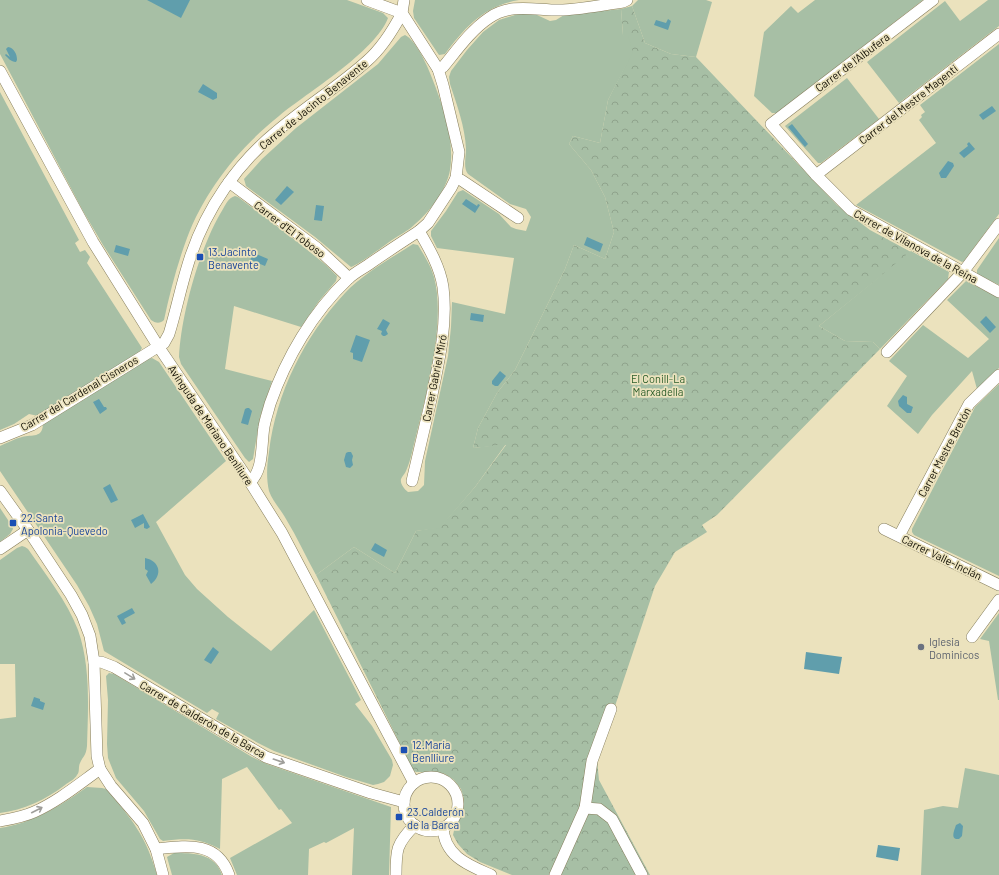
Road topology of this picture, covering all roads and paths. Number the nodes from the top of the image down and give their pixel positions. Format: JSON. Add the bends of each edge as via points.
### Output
{"nodes":[{"id":1,"x":367,"y":0,"type":"edge"},
{"id":2,"x":404,"y":0,"type":"edge"},
{"id":3,"x":628,"y":0,"type":"edge"},
{"id":4,"x":933,"y":0,"type":"edge"},
{"id":5,"x":402,"y":13,"type":"junction"},
{"id":6,"x":999,"y":34,"type":"edge"},
{"id":7,"x":438,"y":69,"type":"junction"},
{"id":8,"x":0,"y":71,"type":"edge"},
{"id":9,"x":771,"y":124,"type":"joint"},
{"id":10,"x":816,"y":175,"type":"junction"},
{"id":11,"x":456,"y":178,"type":"junction"},
{"id":12,"x":229,"y":182,"type":"junction"},
{"id":13,"x":518,"y":218,"type":"dead end"},
{"id":14,"x":999,"y":224,"type":"edge"},
{"id":15,"x":419,"y":231,"type":"junction"},
{"id":16,"x":963,"y":272,"type":"junction"},
{"id":17,"x":349,"y":278,"type":"junction"},
{"id":18,"x":999,"y":292,"type":"edge"},
{"id":19,"x":158,"y":346,"type":"junction"},
{"id":20,"x":887,"y":352,"type":"dead end"},
{"id":21,"x":999,"y":375,"type":"edge"},
{"id":22,"x":0,"y":438,"type":"edge"},
{"id":23,"x":412,"y":481,"type":"dead end"},
{"id":24,"x":250,"y":482,"type":"junction"},
{"id":25,"x":0,"y":491,"type":"edge"},
{"id":26,"x":884,"y":529,"type":"dead end"},
{"id":27,"x":28,"y":530,"type":"junction"},
{"id":28,"x":899,"y":536,"type":"junction"},
{"id":29,"x":0,"y":549,"type":"edge"},
{"id":30,"x":999,"y":585,"type":"edge"},
{"id":31,"x":999,"y":600,"type":"edge"},
{"id":32,"x":972,"y":637,"type":"dead end"},
{"id":33,"x":94,"y":662,"type":"junction"},
{"id":34,"x":610,"y":709,"type":"dead end"},
{"id":35,"x":100,"y":770,"type":"junction"},
{"id":36,"x":414,"y":783,"type":"junction"},
{"id":37,"x":404,"y":802,"type":"junction"},
{"id":38,"x":585,"y":808,"type":"junction"},
{"id":39,"x":0,"y":821,"type":"edge"},
{"id":40,"x":415,"y":825,"type":"junction"},
{"id":41,"x":443,"y":828,"type":"junction"},
{"id":42,"x":156,"y":849,"type":"junction"},
{"id":43,"x":163,"y":875,"type":"edge"},
{"id":44,"x":229,"y":875,"type":"edge"},
{"id":45,"x":396,"y":875,"type":"edge"},
{"id":46,"x":491,"y":875,"type":"edge"},
{"id":47,"x":555,"y":875,"type":"edge"},
{"id":48,"x":642,"y":875,"type":"edge"}],
"edges":[{"from":1,"to":5,"type":"street"},
{"from":2,"to":5,"type":"street"},
{"from":3,"to":7,"type":"street","via":[[563,10],[507,10],[490,17],[476,28],[443,67]]},
{"from":4,"to":9,"type":"street","name":"Carrer de l'Albufera"},
{"from":5,"to":7,"type":"street"},
{"from":5,"to":12,"type":"street","name":"Carrer de Jacinto Benavente","via":[[392,31],[367,61],[275,132]]},
{"from":6,"to":10,"type":"street","name":"Carrer del Mestre Magenti"},
{"from":7,"to":11,"type":"street","via":[[459,152]]},
{"from":8,"to":19,"type":"street","name":"Avinguda de Mariano Benlliure","via":[[93,242]]},
{"from":9,"to":10,"type":"street","name":"Carrer de Vilanova de la Reina"},
{"from":10,"to":16,"type":"street","name":"Carrer de Vilanova de la Reina","via":[[852,210]]},
{"from":11,"to":13,"type":"street"},
{"from":11,"to":15,"type":"street","via":[[442,204]]},
{"from":12,"to":17,"type":"street","name":"Carrer d'El Toboso","via":[[317,248]]},
{"from":12,"to":19,"type":"street","name":"Carrer de Jacinto Benavente","via":[[214,203],[204,224],[189,262],[170,334],[164,343]]},
{"from":14,"to":16,"type":"street"},
{"from":15,"to":17,"type":"street"},
{"from":15,"to":23,"type":"street","name":"Carrer Gabriel Miró","via":[[439,269],[444,307],[437,372]]},
{"from":16,"to":18,"type":"street","name":"Carrer de Vilanova de la Reina"},
{"from":16,"to":20,"type":"street"},
{"from":17,"to":24,"type":"street","via":[[330,298],[298,342],[270,404],[264,425],[259,467],[255,478]]},
{"from":19,"to":22,"type":"street","name":"Carrer del Cardenal Cisneros","via":[[32,425]]},
{"from":19,"to":24,"type":"street","name":"Avinguda de Mariano Benlliure"},
{"from":21,"to":28,"type":"street","name":"Carrer Mestre Bretón","via":[[969,404]]},
{"from":24,"to":36,"type":"street","name":"Avinguda de Mariano Benlliure","via":[[282,533]]},
{"from":25,"to":27,"type":"street"},
{"from":26,"to":28,"type":"street","name":"Carrer Valle-Inclán"},
{"from":27,"to":29,"type":"street"},
{"from":27,"to":33,"type":"street","via":[[82,615],[90,636]]},
{"from":28,"to":30,"type":"street","name":"Carrer Valle-Inclán"},
{"from":31,"to":32,"type":"street"},
{"from":33,"to":35,"type":"street","via":[[97,756]]},
{"from":33,"to":37,"type":"street","name":"Carrer de Calderón de la Barca","one_way":true,"via":[[114,667],[266,757]]},
{"from":34,"to":38,"type":"street","via":[[592,761]]},
{"from":39,"to":35,"type":"street","one_way":true,"via":[[34,812]]},
{"from":35,"to":42,"type":"street","via":[[142,822]]},
{"from":36,"to":37,"type":"street"},
{"from":36,"to":41,"type":"street","via":[[430,777],[443,780],[453,789],[458,806],[450,822]]},
{"from":37,"to":40,"type":"street","via":[[405,811]]},
{"from":38,"to":47,"type":"street"},
{"from":38,"to":48,"type":"street","via":[[599,809],[612,819]]},
{"from":40,"to":41,"type":"street","via":[[429,830]]},
{"from":40,"to":45,"type":"street","via":[[406,833],[396,852]]},
{"from":41,"to":46,"type":"street","via":[[444,838],[450,850],[469,866]]},
{"from":42,"to":43,"type":"street"},
{"from":42,"to":44,"type":"street","via":[[199,847],[219,858]]}]}
